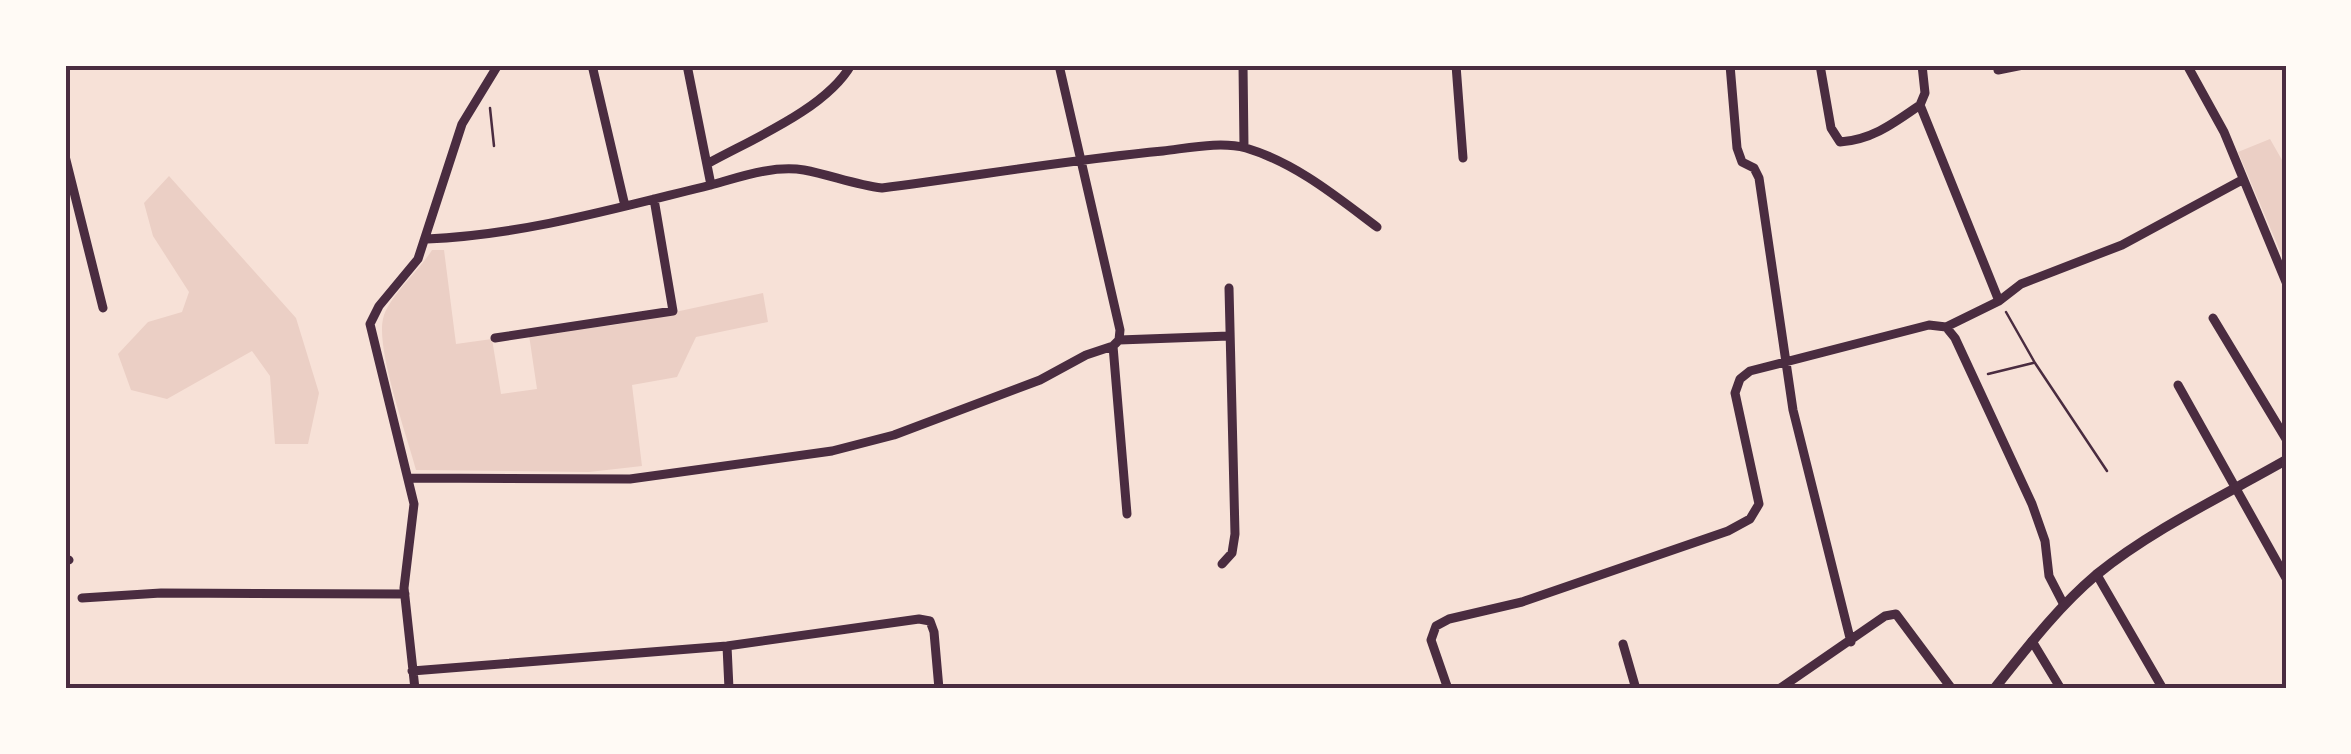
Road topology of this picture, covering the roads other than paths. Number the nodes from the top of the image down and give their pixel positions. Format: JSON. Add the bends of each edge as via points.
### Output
{"nodes":[{"id":1,"x":498,"y":65,"type":"edge"},
{"id":2,"x":592,"y":65,"type":"edge"},
{"id":3,"x":687,"y":65,"type":"edge"},
{"id":4,"x":850,"y":65,"type":"edge"},
{"id":5,"x":1060,"y":65,"type":"edge"},
{"id":6,"x":1244,"y":65,"type":"edge"},
{"id":7,"x":1456,"y":65,"type":"edge"},
{"id":8,"x":1730,"y":65,"type":"edge"},
{"id":9,"x":1820,"y":65,"type":"edge"},
{"id":10,"x":1922,"y":65,"type":"edge"},
{"id":11,"x":2023,"y":65,"type":"edge"},
{"id":12,"x":2187,"y":65,"type":"edge"},
{"id":13,"x":1998,"y":70,"type":"dead end"},
{"id":14,"x":1920,"y":106,"type":"junction"},
{"id":15,"x":1244,"y":147,"type":"junction"},
{"id":16,"x":65,"y":156,"type":"edge"},
{"id":17,"x":1080,"y":158,"type":"junction"},
{"id":18,"x":1463,"y":158,"type":"dead end"},
{"id":19,"x":707,"y":164,"type":"junction"},
{"id":20,"x":2242,"y":180,"type":"junction"},
{"id":21,"x":711,"y":186,"type":"junction"},
{"id":22,"x":654,"y":199,"type":"junction"},
{"id":23,"x":625,"y":206,"type":"junction"},
{"id":24,"x":1377,"y":227,"type":"dead end"},
{"id":25,"x":427,"y":240,"type":"junction"},
{"id":26,"x":2286,"y":282,"type":"edge"},
{"id":27,"x":1229,"y":288,"type":"dead end"},
{"id":28,"x":2000,"y":301,"type":"junction"},
{"id":29,"x":103,"y":308,"type":"dead end"},
{"id":30,"x":2213,"y":318,"type":"dead end"},
{"id":31,"x":1946,"y":327,"type":"junction"},
{"id":32,"x":1229,"y":336,"type":"junction"},
{"id":33,"x":496,"y":338,"type":"dead end"},
{"id":34,"x":1116,"y":343,"type":"junction"},
{"id":35,"x":1784,"y":363,"type":"junction"},
{"id":36,"x":2178,"y":385,"type":"dead end"},
{"id":37,"x":2286,"y":439,"type":"edge"},
{"id":38,"x":2286,"y":460,"type":"edge"},
{"id":39,"x":410,"y":478,"type":"junction"},
{"id":40,"x":2236,"y":489,"type":"junction"},
{"id":41,"x":1127,"y":514,"type":"dead end"},
{"id":42,"x":1222,"y":564,"type":"dead end"},
{"id":43,"x":2097,"y":574,"type":"junction"},
{"id":44,"x":2286,"y":578,"type":"edge"},
{"id":45,"x":405,"y":594,"type":"junction"},
{"id":46,"x":82,"y":598,"type":"dead end"},
{"id":47,"x":2064,"y":605,"type":"junction"},
{"id":48,"x":2032,"y":640,"type":"junction"},
{"id":49,"x":1851,"y":642,"type":"junction"},
{"id":50,"x":1623,"y":644,"type":"dead end"},
{"id":51,"x":726,"y":646,"type":"junction"},
{"id":52,"x":412,"y":671,"type":"junction"},
{"id":53,"x":1798,"y":684,"type":"edge"},
{"id":54,"x":414,"y":689,"type":"edge"},
{"id":55,"x":728,"y":689,"type":"edge"},
{"id":56,"x":939,"y":689,"type":"edge"},
{"id":57,"x":1448,"y":689,"type":"edge"},
{"id":58,"x":1636,"y":689,"type":"edge"},
{"id":59,"x":1779,"y":689,"type":"edge"},
{"id":60,"x":1952,"y":689,"type":"edge"},
{"id":61,"x":1994,"y":689,"type":"edge"},
{"id":62,"x":2061,"y":689,"type":"edge"},
{"id":63,"x":2162,"y":689,"type":"edge"}],
"edges":[{"from":1,"to":25,"type":"street","via":[[462,124]]},
{"from":2,"to":23,"type":"street"},
{"from":3,"to":19,"type":"street"},
{"from":4,"to":19,"type":"street","via":[[791,118]]},
{"from":5,"to":17,"type":"street"},
{"from":6,"to":15,"type":"street"},
{"from":7,"to":18,"type":"street"},
{"from":8,"to":35,"type":"street","via":[[1737,148],[1760,178]]},
{"from":9,"to":14,"type":"street","via":[[1831,128],[1840,142],[1879,133]]},
{"from":10,"to":14,"type":"street"},
{"from":11,"to":13,"type":"street"},
{"from":12,"to":20,"type":"street"},
{"from":14,"to":28,"type":"street"},
{"from":15,"to":17,"type":"street"},
{"from":15,"to":24,"type":"street","via":[[1289,166]]},
{"from":16,"to":29,"type":"street"},
{"from":17,"to":21,"type":"street","via":[[882,188],[783,169]]},
{"from":17,"to":34,"type":"street","via":[[1120,330]]},
{"from":19,"to":21,"type":"street"},
{"from":20,"to":26,"type":"street"},
{"from":20,"to":28,"type":"street","via":[[2122,245],[2022,284]]},
{"from":21,"to":22,"type":"street"},
{"from":22,"to":23,"type":"street"},
{"from":22,"to":33,"type":"street","via":[[673,312]]},
{"from":23,"to":25,"type":"street","via":[[509,231]]},
{"from":25,"to":39,"type":"street","via":[[370,324]]},
{"from":27,"to":32,"type":"street"},
{"from":28,"to":31,"type":"street"},
{"from":30,"to":37,"type":"street"},
{"from":31,"to":35,"type":"street","via":[[1929,325]]},
{"from":31,"to":47,"type":"street","via":[[2032,504],[2046,541],[2049,576]]},
{"from":32,"to":34,"type":"street"},
{"from":32,"to":42,"type":"street","via":[[1235,534]]},
{"from":34,"to":39,"type":"street","via":[[971,408],[832,451],[630,479]]},
{"from":34,"to":41,"type":"street"},
{"from":35,"to":49,"type":"street"},
{"from":35,"to":57,"type":"street","via":[[1750,371],[1735,393],[1759,504],[1750,519],[1522,602],[1436,626],[1431,640]]},
{"from":36,"to":40,"type":"street"},
{"from":38,"to":40,"type":"street"},
{"from":39,"to":45,"type":"street","via":[[414,504]]},
{"from":40,"to":43,"type":"street"},
{"from":40,"to":44,"type":"street"},
{"from":43,"to":47,"type":"street"},
{"from":43,"to":63,"type":"street"},
{"from":45,"to":46,"type":"street"},
{"from":45,"to":52,"type":"street"},
{"from":47,"to":48,"type":"street"},
{"from":48,"to":61,"type":"street"},
{"from":48,"to":62,"type":"street"},
{"from":49,"to":53,"type":"street"},
{"from":49,"to":60,"type":"street","via":[[1896,614]]},
{"from":50,"to":58,"type":"street"},
{"from":51,"to":52,"type":"street"},
{"from":51,"to":55,"type":"street"},
{"from":51,"to":56,"type":"street","via":[[930,621]]},
{"from":52,"to":54,"type":"street"},
{"from":53,"to":59,"type":"street"}]}
